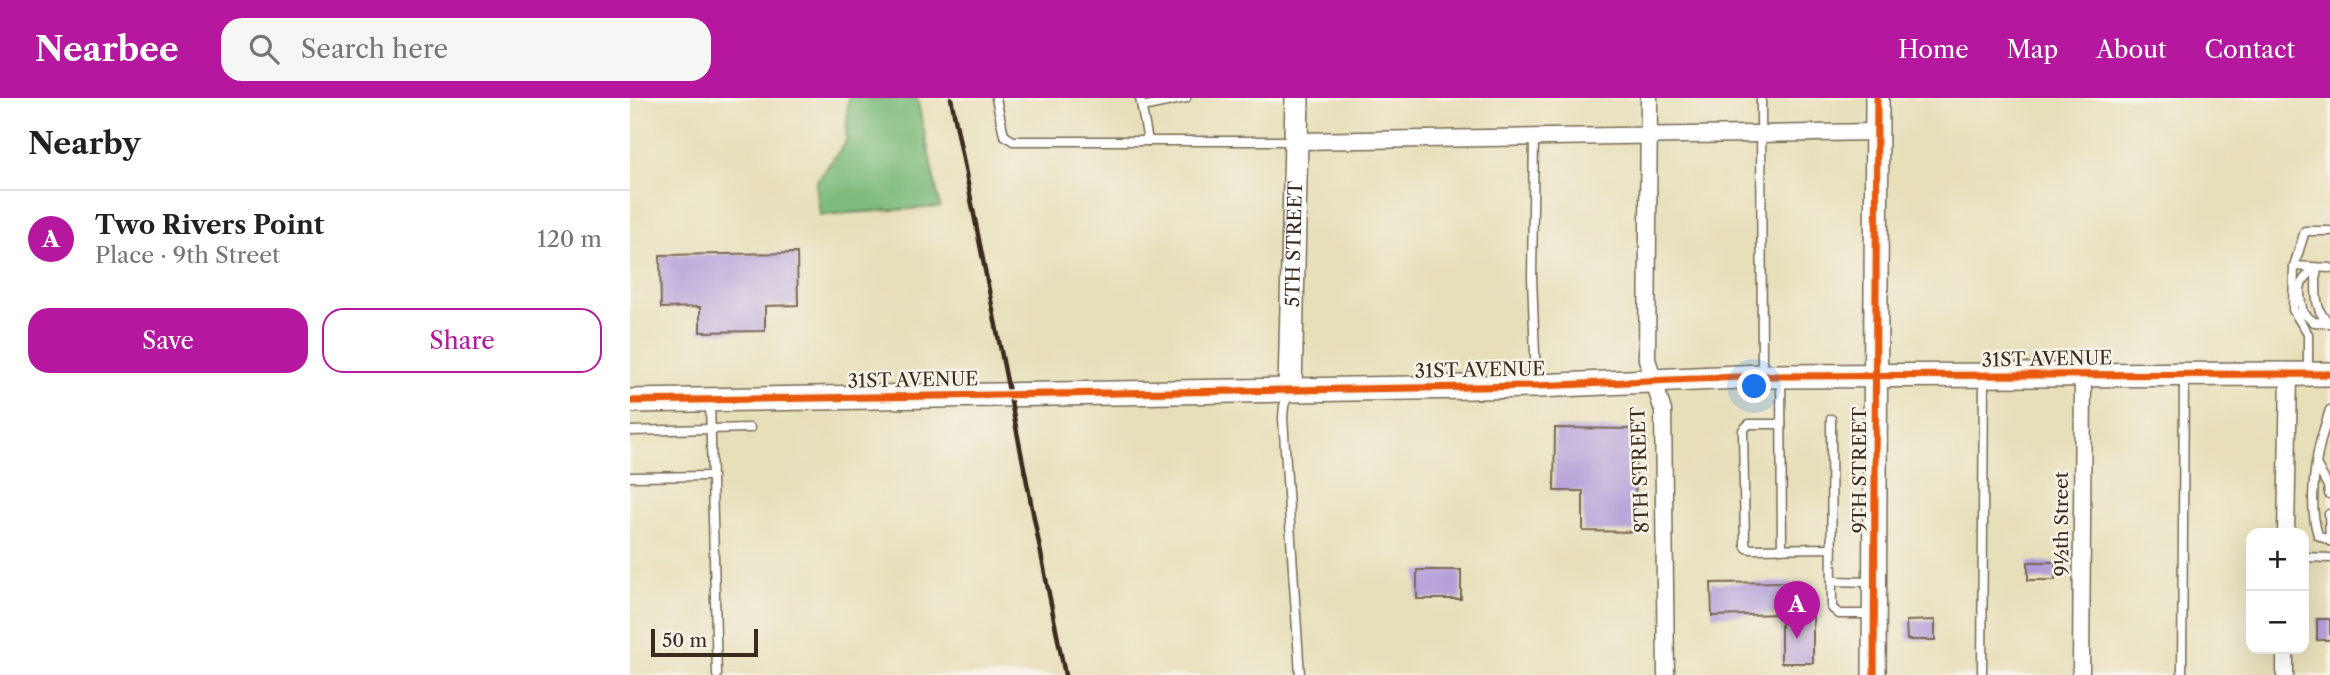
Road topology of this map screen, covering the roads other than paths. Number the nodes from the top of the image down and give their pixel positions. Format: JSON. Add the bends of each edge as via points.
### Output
{"nodes":[{"id":1,"x":996,"y":98,"type":"edge"},
{"id":2,"x":1186,"y":98,"type":"edge"},
{"id":3,"x":1297,"y":98,"type":"edge"},
{"id":4,"x":1648,"y":98,"type":"edge"},
{"id":5,"x":1761,"y":98,"type":"edge"},
{"id":6,"x":1877,"y":98,"type":"edge"},
{"id":7,"x":1141,"y":102,"type":"edge"},
{"id":8,"x":1877,"y":132,"type":"junction"},
{"id":9,"x":1762,"y":133,"type":"junction"},
{"id":10,"x":1648,"y":135,"type":"junction"},
{"id":11,"x":1534,"y":137,"type":"junction"},
{"id":12,"x":1148,"y":141,"type":"junction"},
{"id":13,"x":1298,"y":141,"type":"junction"},
{"id":14,"x":2330,"y":231,"type":"edge"},
{"id":15,"x":2294,"y":266,"type":"junction"},
{"id":16,"x":2316,"y":268,"type":"junction"},
{"id":17,"x":2330,"y":268,"type":"edge"},
{"id":18,"x":2330,"y":322,"type":"edge"},
{"id":19,"x":2083,"y":374,"type":"junction"},
{"id":20,"x":2184,"y":374,"type":"junction"},
{"id":21,"x":2309,"y":374,"type":"edge"},
{"id":22,"x":1876,"y":375,"type":"junction"},
{"id":23,"x":1984,"y":376,"type":"junction"},
{"id":24,"x":1771,"y":377,"type":"junction"},
{"id":25,"x":1653,"y":381,"type":"junction"},
{"id":26,"x":1536,"y":386,"type":"junction"},
{"id":27,"x":1290,"y":389,"type":"junction"},
{"id":28,"x":710,"y":399,"type":"junction"},
{"id":29,"x":630,"y":401,"type":"edge"},
{"id":30,"x":2330,"y":410,"type":"edge"},
{"id":31,"x":1831,"y":419,"type":"dead end"},
{"id":32,"x":1781,"y":424,"type":"junction"},
{"id":33,"x":2327,"y":426,"type":"edge"},
{"id":34,"x":750,"y":428,"type":"dead end"},
{"id":35,"x":711,"y":429,"type":"junction"},
{"id":36,"x":630,"y":431,"type":"edge"},
{"id":37,"x":2317,"y":467,"type":"junction"},
{"id":38,"x":712,"y":476,"type":"junction"},
{"id":39,"x":630,"y":477,"type":"edge"},
{"id":40,"x":2329,"y":494,"type":"edge"},
{"id":41,"x":2329,"y":514,"type":"edge"},
{"id":42,"x":2287,"y":528,"type":"edge"},
{"id":43,"x":2330,"y":541,"type":"edge"},
{"id":44,"x":1832,"y":548,"type":"junction"},
{"id":45,"x":1782,"y":549,"type":"junction"},
{"id":46,"x":2309,"y":557,"type":"edge"},
{"id":47,"x":2330,"y":558,"type":"edge"},
{"id":48,"x":1832,"y":582,"type":"junction"},
{"id":49,"x":1874,"y":582,"type":"junction"},
{"id":50,"x":1874,"y":614,"type":"junction"},
{"id":51,"x":2285,"y":654,"type":"edge"},
{"id":52,"x":718,"y":675,"type":"edge"},
{"id":53,"x":1300,"y":675,"type":"edge"},
{"id":54,"x":1666,"y":675,"type":"edge"},
{"id":55,"x":1874,"y":675,"type":"edge"},
{"id":56,"x":1982,"y":675,"type":"edge"},
{"id":57,"x":2081,"y":675,"type":"edge"},
{"id":58,"x":2182,"y":675,"type":"edge"},
{"id":59,"x":2285,"y":675,"type":"edge"}],
"edges":[{"from":1,"to":12,"type":"lane","via":[[1004,135],[1013,141]]},
{"from":2,"to":7,"type":"lane"},
{"from":3,"to":13,"type":"street","name":"5TH STREET"},
{"from":4,"to":10,"type":"street","name":"8TH STREET"},
{"from":5,"to":9,"type":"lane"},
{"from":6,"to":8,"type":"street","name":"9TH STREET"},
{"from":7,"to":12,"type":"lane"},
{"from":8,"to":9,"type":"street"},
{"from":8,"to":22,"type":"street","name":"9TH STREET"},
{"from":9,"to":10,"type":"street"},
{"from":9,"to":24,"type":"lane"},
{"from":10,"to":11,"type":"street"},
{"from":10,"to":25,"type":"street","name":"8TH STREET","via":[[1647,359]]},
{"from":11,"to":13,"type":"street"},
{"from":11,"to":26,"type":"lane"},
{"from":12,"to":13,"type":"lane"},
{"from":13,"to":27,"type":"street","name":"5TH STREET"},
{"from":14,"to":15,"type":"lane","via":[[2305,231]]},
{"from":15,"to":16,"type":"lane"},
{"from":15,"to":21,"type":"lane","via":[[2293,310],[2308,334]]},
{"from":16,"to":17,"type":"lane"},
{"from":16,"to":18,"type":"lane","via":[[2318,306]]},
{"from":16,"to":18,"type":"lane","via":[[2300,285],[2303,313],[2314,322]]},
{"from":19,"to":20,"type":"street","name":"31ST AVENUE"},
{"from":19,"to":23,"type":"street","name":"31ST AVENUE"},
{"from":19,"to":57,"type":"street","name":"9½th Street"},
{"from":20,"to":21,"type":"street","name":"31ST AVENUE"},
{"from":20,"to":58,"type":"lane"},
{"from":21,"to":42,"type":"street"},
{"from":22,"to":23,"type":"street","name":"31ST AVENUE"},
{"from":22,"to":24,"type":"street","name":"31ST AVENUE"},
{"from":22,"to":49,"type":"street","name":"9TH STREET"},
{"from":23,"to":56,"type":"lane"},
{"from":24,"to":25,"type":"street","name":"31ST AVENUE"},
{"from":24,"to":32,"type":"lane"},
{"from":25,"to":26,"type":"street","name":"31ST AVENUE"},
{"from":25,"to":54,"type":"street","name":"8TH STREET","via":[[1663,411]]},
{"from":26,"to":27,"type":"street","name":"31ST AVENUE"},
{"from":27,"to":28,"type":"street","name":"31ST AVENUE"},
{"from":27,"to":53,"type":"lane","via":[[1283,418]]},
{"from":28,"to":29,"type":"street","name":"31ST AVENUE"},
{"from":28,"to":35,"type":"lane"},
{"from":30,"to":33,"type":"lane"},
{"from":31,"to":44,"type":"lane"},
{"from":32,"to":45,"type":"lane"},
{"from":32,"to":45,"type":"lane","via":[[1749,424],[1743,430],[1745,545]]},
{"from":33,"to":37,"type":"lane"},
{"from":34,"to":35,"type":"lane"},
{"from":35,"to":36,"type":"lane"},
{"from":35,"to":38,"type":"lane"},
{"from":37,"to":40,"type":"lane"},
{"from":37,"to":43,"type":"lane","via":[[2314,522],[2318,535]]},
{"from":38,"to":39,"type":"lane"},
{"from":38,"to":52,"type":"lane"},
{"from":41,"to":43,"type":"lane"},
{"from":44,"to":45,"type":"lane"},
{"from":44,"to":48,"type":"lane"},
{"from":46,"to":47,"type":"lane"},
{"from":48,"to":49,"type":"lane"},
{"from":48,"to":50,"type":"lane","via":[[1834,612]]},
{"from":49,"to":50,"type":"street","name":"9TH STREET"},
{"from":50,"to":55,"type":"street","name":"9TH STREET"},
{"from":51,"to":59,"type":"street"}]}
